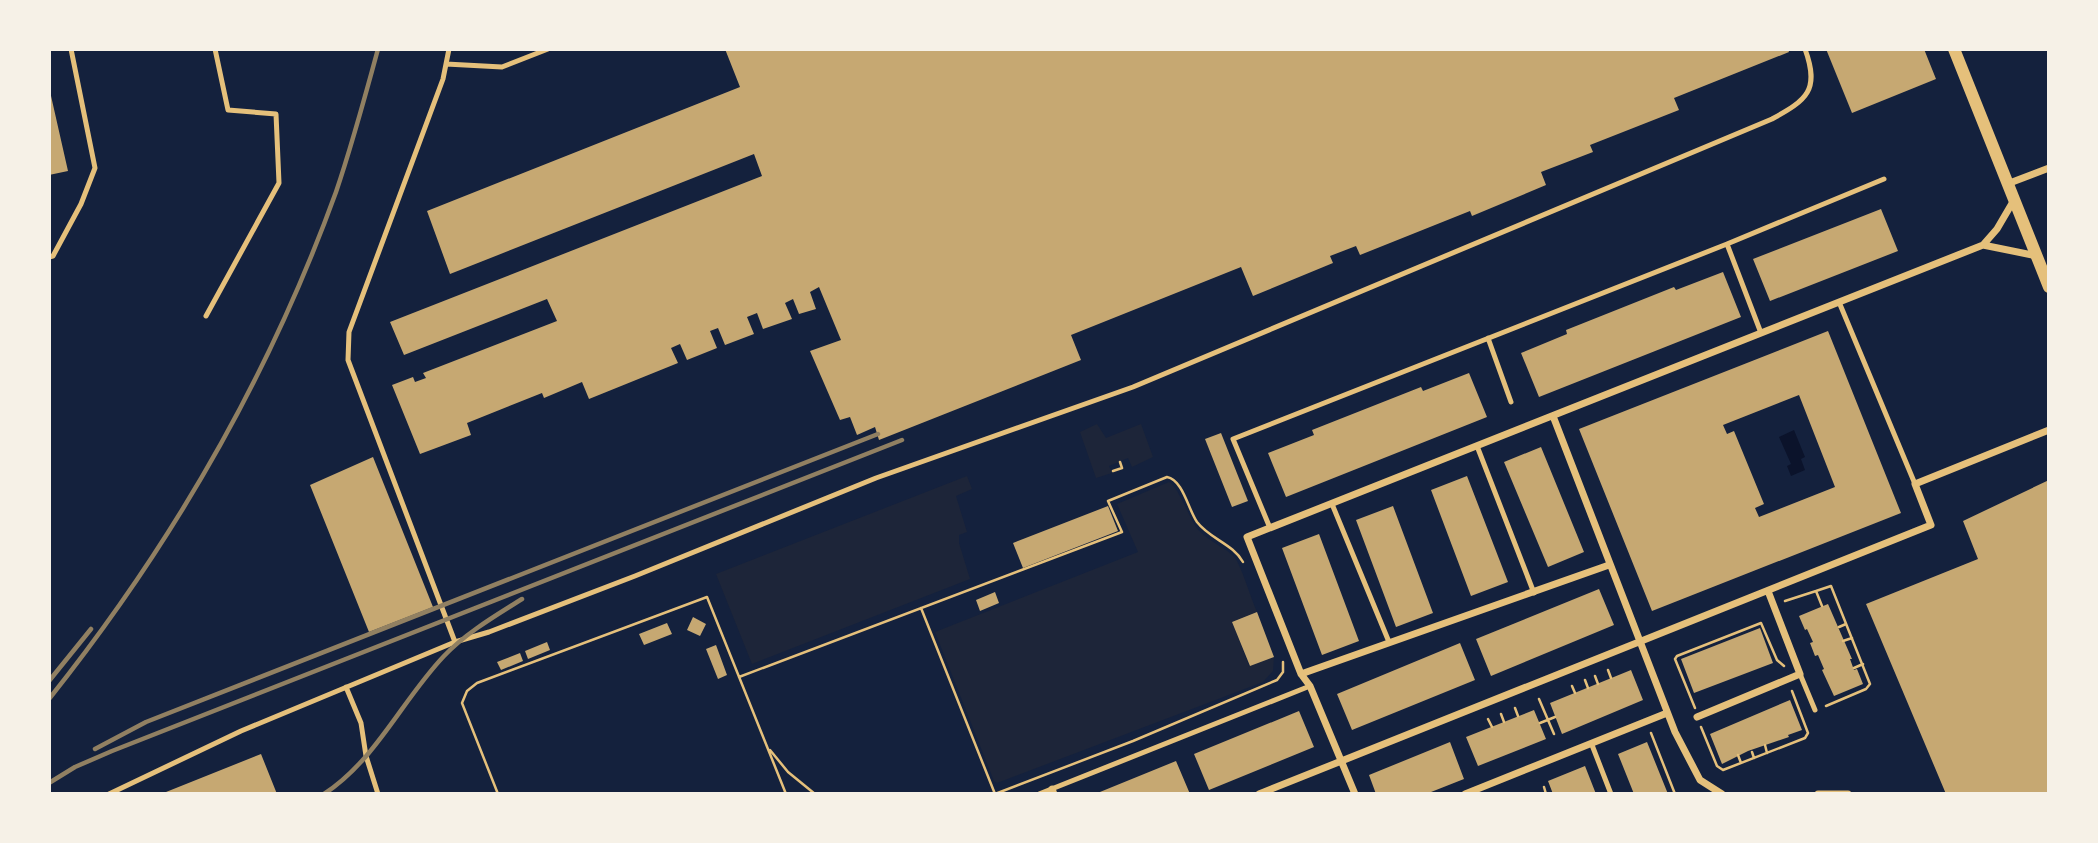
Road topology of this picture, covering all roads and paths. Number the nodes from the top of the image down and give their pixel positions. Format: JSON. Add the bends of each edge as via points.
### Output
{"nodes":[{"id":1,"x":71,"y":49,"type":"edge"},
{"id":2,"x":215,"y":49,"type":"edge"},
{"id":3,"x":449,"y":49,"type":"edge"},
{"id":4,"x":548,"y":49,"type":"edge"},
{"id":5,"x":1805,"y":49,"type":"edge"},
{"id":6,"x":1954,"y":49,"type":"edge"},
{"id":7,"x":446,"y":64,"type":"junction"},
{"id":8,"x":2049,"y":168,"type":"edge"},
{"id":9,"x":1884,"y":179,"type":"dead end"},
{"id":10,"x":2007,"y":184,"type":"junction"},
{"id":11,"x":2014,"y":199,"type":"junction"},
{"id":12,"x":1727,"y":244,"type":"junction"},
{"id":13,"x":1983,"y":245,"type":"junction"},
{"id":14,"x":2037,"y":256,"type":"junction"},
{"id":15,"x":49,"y":257,"type":"edge"},
{"id":16,"x":2049,"y":287,"type":"edge"},
{"id":17,"x":1839,"y":302,"type":"junction"},
{"id":18,"x":206,"y":316,"type":"dead end"},
{"id":19,"x":1761,"y":333,"type":"junction"},
{"id":20,"x":1488,"y":338,"type":"junction"},
{"id":21,"x":1511,"y":402,"type":"dead end"},
{"id":22,"x":1553,"y":416,"type":"junction"},
{"id":23,"x":2049,"y":430,"type":"edge"},
{"id":24,"x":1477,"y":446,"type":"junction"},
{"id":25,"x":1120,"y":462,"type":"dead end"},
{"id":26,"x":1113,"y":471,"type":"dead end"},
{"id":27,"x":1915,"y":484,"type":"junction"},
{"id":28,"x":1332,"y":504,"type":"junction"},
{"id":29,"x":1270,"y":528,"type":"junction"},
{"id":30,"x":1244,"y":564,"type":"dead end"},
{"id":31,"x":1609,"y":565,"type":"junction"},
{"id":32,"x":1768,"y":591,"type":"junction"},
{"id":33,"x":1816,"y":592,"type":"junction"},
{"id":34,"x":1534,"y":593,"type":"junction"},
{"id":35,"x":1785,"y":601,"type":"dead end"},
{"id":36,"x":1822,"y":606,"type":"dead end"},
{"id":37,"x":921,"y":608,"type":"junction"},
{"id":38,"x":1846,"y":624,"type":"junction"},
{"id":39,"x":1839,"y":628,"type":"dead end"},
{"id":40,"x":1852,"y":638,"type":"junction"},
{"id":41,"x":1641,"y":641,"type":"junction"},
{"id":42,"x":1843,"y":641,"type":"dead end"},
{"id":43,"x":455,"y":642,"type":"junction"},
{"id":44,"x":1389,"y":642,"type":"junction"},
{"id":45,"x":1857,"y":651,"type":"junction"},
{"id":46,"x":1850,"y":654,"type":"dead end"},
{"id":47,"x":1282,"y":661,"type":"dead end"},
{"id":48,"x":1863,"y":664,"type":"junction"},
{"id":49,"x":1784,"y":666,"type":"dead end"},
{"id":50,"x":1854,"y":668,"type":"dead end"},
{"id":51,"x":1608,"y":670,"type":"dead end"},
{"id":52,"x":1301,"y":674,"type":"junction"},
{"id":53,"x":1800,"y":674,"type":"junction"},
{"id":54,"x":1595,"y":676,"type":"dead end"},
{"id":55,"x":739,"y":677,"type":"junction"},
{"id":56,"x":1611,"y":678,"type":"dead end"},
{"id":57,"x":1585,"y":680,"type":"dead end"},
{"id":58,"x":1598,"y":684,"type":"dead end"},
{"id":59,"x":1310,"y":686,"type":"junction"},
{"id":60,"x":1572,"y":686,"type":"dead end"},
{"id":61,"x":346,"y":687,"type":"junction"},
{"id":62,"x":1857,"y":687,"type":"dead end"},
{"id":63,"x":1588,"y":688,"type":"dead end"},
{"id":64,"x":1791,"y":688,"type":"dead end"},
{"id":65,"x":1859,"y":692,"type":"junction"},
{"id":66,"x":1575,"y":693,"type":"dead end"},
{"id":67,"x":1539,"y":699,"type":"dead end"},
{"id":68,"x":1797,"y":704,"type":"junction"},
{"id":69,"x":1793,"y":706,"type":"dead end"},
{"id":70,"x":1515,"y":708,"type":"dead end"},
{"id":71,"x":1815,"y":710,"type":"joint"},
{"id":72,"x":1501,"y":713,"type":"dead end"},
{"id":73,"x":1667,"y":713,"type":"junction"},
{"id":74,"x":1518,"y":716,"type":"dead end"},
{"id":75,"x":1555,"y":717,"type":"dead end"},
{"id":76,"x":1697,"y":717,"type":"junction"},
{"id":77,"x":1488,"y":719,"type":"dead end"},
{"id":78,"x":1548,"y":720,"type":"junction"},
{"id":79,"x":1504,"y":722,"type":"dead end"},
{"id":80,"x":1540,"y":723,"type":"dead end"},
{"id":81,"x":1492,"y":727,"type":"dead end"},
{"id":82,"x":1651,"y":733,"type":"dead end"},
{"id":83,"x":1554,"y":734,"type":"dead end"},
{"id":84,"x":1779,"y":741,"type":"dead end"},
{"id":85,"x":1592,"y":745,"type":"junction"},
{"id":86,"x":1765,"y":745,"type":"dead end"},
{"id":87,"x":767,"y":747,"type":"junction"},
{"id":88,"x":1781,"y":748,"type":"junction"},
{"id":89,"x":1716,"y":750,"type":"dead end"},
{"id":90,"x":1711,"y":752,"type":"junction"},
{"id":91,"x":1752,"y":752,"type":"dead end"},
{"id":92,"x":1767,"y":753,"type":"junction"},
{"id":93,"x":1738,"y":755,"type":"dead end"},
{"id":94,"x":1754,"y":758,"type":"junction"},
{"id":95,"x":1342,"y":761,"type":"junction"},
{"id":96,"x":1741,"y":764,"type":"junction"},
{"id":97,"x":1544,"y":787,"type":"dead end"},
{"id":98,"x":1053,"y":791,"type":"edge"},
{"id":99,"x":109,"y":794,"type":"edge"},
{"id":100,"x":378,"y":794,"type":"edge"},
{"id":101,"x":498,"y":794,"type":"edge"},
{"id":102,"x":786,"y":794,"type":"edge"},
{"id":103,"x":815,"y":794,"type":"edge"},
{"id":104,"x":995,"y":794,"type":"edge"},
{"id":105,"x":1039,"y":794,"type":"edge"},
{"id":106,"x":1259,"y":794,"type":"edge"},
{"id":107,"x":1355,"y":794,"type":"edge"},
{"id":108,"x":1465,"y":794,"type":"edge"},
{"id":109,"x":1546,"y":794,"type":"edge"},
{"id":110,"x":1611,"y":794,"type":"edge"},
{"id":111,"x":1675,"y":794,"type":"edge"},
{"id":112,"x":1721,"y":794,"type":"edge"},
{"id":113,"x":1818,"y":794,"type":"edge"},
{"id":114,"x":1848,"y":794,"type":"edge"}],
"edges":[{"from":1,"to":15,"type":"lane","via":[[95,168],[81,204]]},
{"from":2,"to":18,"type":"lane","via":[[228,110],[276,114],[279,183]]},
{"from":3,"to":7,"type":"lane"},
{"from":4,"to":7,"type":"lane","via":[[502,67]]},
{"from":5,"to":43,"type":"lane","via":[[1812,76],[1807,95],[1772,119],[1133,387],[876,478],[635,576]]},
{"from":6,"to":10,"type":"street"},
{"from":7,"to":43,"type":"lane","via":[[349,332],[348,360]]},
{"from":8,"to":10,"type":"street"},
{"from":9,"to":12,"type":"lane"},
{"from":10,"to":11,"type":"street"},
{"from":11,"to":13,"type":"street"},
{"from":11,"to":14,"type":"street"},
{"from":12,"to":19,"type":"lane"},
{"from":12,"to":20,"type":"lane"},
{"from":13,"to":14,"type":"street"},
{"from":13,"to":17,"type":"street"},
{"from":14,"to":16,"type":"street"},
{"from":17,"to":19,"type":"street"},
{"from":17,"to":27,"type":"lane"},
{"from":19,"to":22,"type":"street"},
{"from":20,"to":21,"type":"lane"},
{"from":20,"to":29,"type":"lane","via":[[1233,439]]},
{"from":22,"to":24,"type":"street"},
{"from":22,"to":31,"type":"street"},
{"from":23,"to":27,"type":"street"},
{"from":24,"to":28,"type":"street"},
{"from":24,"to":34,"type":"lane"},
{"from":25,"to":26,"type":"path","via":[[1122,468]]},
{"from":27,"to":32,"type":"street","via":[[1931,524]]},
{"from":28,"to":29,"type":"street"},
{"from":28,"to":44,"type":"lane"},
{"from":29,"to":52,"type":"street","via":[[1247,537]]},
{"from":30,"to":37,"type":"path","via":[[1237,553],[1199,524],[1176,481],[1167,477],[1108,501],[1122,532]]},
{"from":31,"to":34,"type":"street"},
{"from":31,"to":41,"type":"street"},
{"from":32,"to":41,"type":"street"},
{"from":32,"to":53,"type":"street"},
{"from":33,"to":35,"type":"path"},
{"from":33,"to":36,"type":"path"},
{"from":33,"to":38,"type":"path","via":[[1831,586]]},
{"from":34,"to":44,"type":"street"},
{"from":37,"to":55,"type":"path"},
{"from":37,"to":104,"type":"path"},
{"from":38,"to":39,"type":"path"},
{"from":38,"to":40,"type":"path"},
{"from":40,"to":42,"type":"path"},
{"from":40,"to":45,"type":"path"},
{"from":41,"to":73,"type":"street"},
{"from":41,"to":95,"type":"street"},
{"from":43,"to":61,"type":"lane"},
{"from":44,"to":52,"type":"street"},
{"from":45,"to":46,"type":"path"},
{"from":45,"to":48,"type":"path"},
{"from":47,"to":104,"type":"path","via":[[1283,673],[1277,680]]},
{"from":48,"to":50,"type":"path"},
{"from":48,"to":65,"type":"path","via":[[1870,684]]},
{"from":49,"to":76,"type":"path","via":[[1761,623],[1677,656]]},
{"from":51,"to":56,"type":"path"},
{"from":52,"to":59,"type":"street"},
{"from":53,"to":71,"type":"lane"},
{"from":53,"to":76,"type":"street"},
{"from":54,"to":58,"type":"path"},
{"from":55,"to":87,"type":"path"},
{"from":55,"to":101,"type":"path","via":[[707,597],[477,683],[462,703]]},
{"from":57,"to":63,"type":"path"},
{"from":59,"to":95,"type":"street"},
{"from":59,"to":98,"type":"lane"},
{"from":60,"to":66,"type":"path"},
{"from":61,"to":99,"type":"lane","via":[[240,731]]},
{"from":61,"to":100,"type":"lane","via":[[361,723]]},
{"from":62,"to":65,"type":"path"},
{"from":64,"to":68,"type":"path"},
{"from":65,"to":71,"type":"path"},
{"from":67,"to":78,"type":"path"},
{"from":68,"to":69,"type":"path"},
{"from":68,"to":88,"type":"path","via":[[1809,735]]},
{"from":70,"to":74,"type":"path"},
{"from":72,"to":79,"type":"path"},
{"from":73,"to":85,"type":"street"},
{"from":73,"to":112,"type":"street","via":[[1700,780]]},
{"from":75,"to":78,"type":"path"},
{"from":76,"to":90,"type":"path"},
{"from":77,"to":81,"type":"path"},
{"from":78,"to":80,"type":"path"},
{"from":78,"to":83,"type":"path"},
{"from":82,"to":111,"type":"path"},
{"from":84,"to":88,"type":"path"},
{"from":85,"to":108,"type":"street"},
{"from":85,"to":110,"type":"lane"},
{"from":86,"to":92,"type":"path"},
{"from":87,"to":102,"type":"path"},
{"from":87,"to":103,"type":"path"},
{"from":88,"to":92,"type":"path"},
{"from":89,"to":90,"type":"path"},
{"from":90,"to":96,"type":"path","via":[[1720,769]]},
{"from":91,"to":94,"type":"path"},
{"from":92,"to":94,"type":"path"},
{"from":93,"to":96,"type":"path"},
{"from":94,"to":96,"type":"path"},
{"from":95,"to":106,"type":"street"},
{"from":95,"to":107,"type":"street"},
{"from":97,"to":109,"type":"path"},
{"from":98,"to":105,"type":"lane"},
{"from":113,"to":114,"type":"street"}]}
